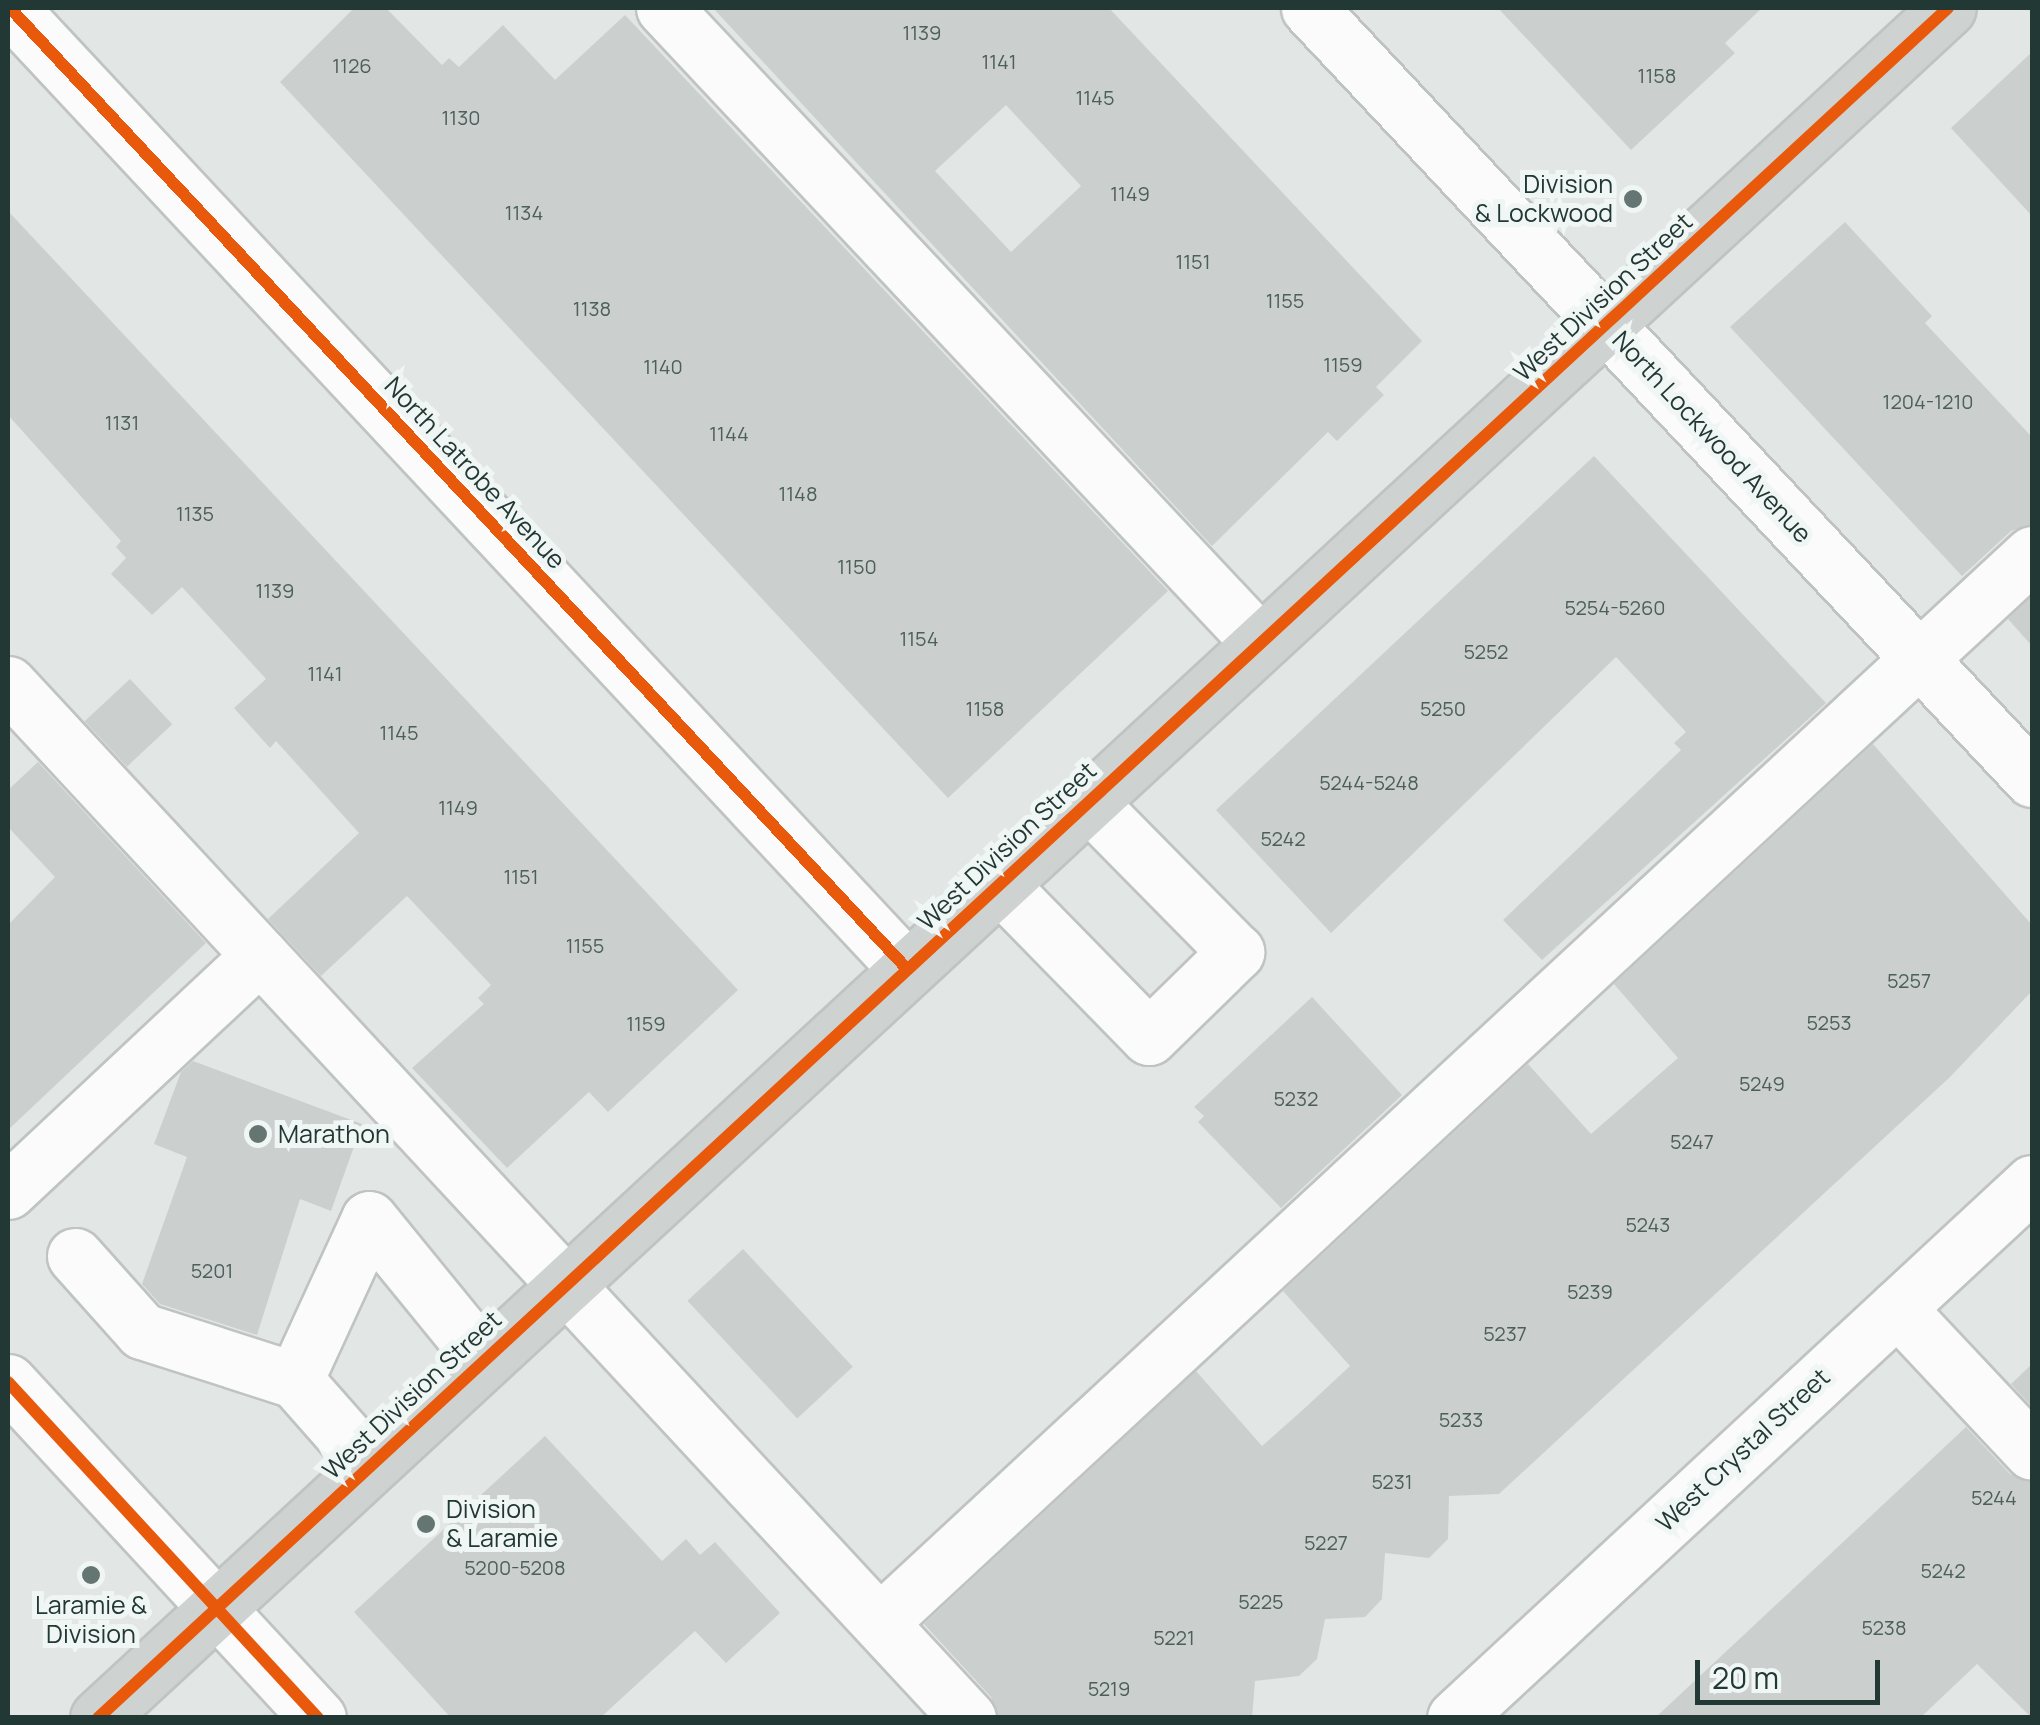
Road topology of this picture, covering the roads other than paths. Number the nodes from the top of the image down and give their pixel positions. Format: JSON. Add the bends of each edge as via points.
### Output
{"nodes":[{"id":1,"x":10,"y":8,"type":"edge"},
{"id":2,"x":664,"y":8,"type":"edge"},
{"id":3,"x":1309,"y":8,"type":"edge"},
{"id":4,"x":1948,"y":8,"type":"edge"},
{"id":5,"x":1606,"y":324,"type":"junction"},
{"id":6,"x":2032,"y":554,"type":"edge"},
{"id":7,"x":1260,"y":643,"type":"junction"},
{"id":8,"x":1920,"y":659,"type":"junction"},
{"id":9,"x":8,"y":684,"type":"edge"},
{"id":10,"x":2032,"y":779,"type":"edge"},
{"id":11,"x":1088,"y":802,"type":"junction"},
{"id":12,"x":999,"y":884,"type":"junction"},
{"id":13,"x":260,"y":956,"type":"junction"},
{"id":14,"x":907,"y":969,"type":"junction"},
{"id":15,"x":2032,"y":1184,"type":"edge"},
{"id":16,"x":8,"y":1191,"type":"edge"},
{"id":17,"x":74,"y":1256,"type":"dead end"},
{"id":18,"x":566,"y":1283,"type":"junction"},
{"id":19,"x":1897,"y":1308,"type":"junction"},
{"id":20,"x":483,"y":1358,"type":"junction"},
{"id":21,"x":294,"y":1380,"type":"junction"},
{"id":22,"x":8,"y":1382,"type":"edge"},
{"id":23,"x":2032,"y":1452,"type":"edge"},
{"id":24,"x":369,"y":1464,"type":"junction"},
{"id":25,"x":214,"y":1608,"type":"junction"},
{"id":26,"x":880,"y":1622,"type":"junction"},
{"id":27,"x":98,"y":1718,"type":"edge"},
{"id":28,"x":318,"y":1718,"type":"edge"},
{"id":29,"x":968,"y":1718,"type":"edge"},
{"id":30,"x":1455,"y":1718,"type":"edge"}],
"edges":[{"from":1,"to":14,"type":"street","name":"North Latrobe Avenue"},
{"from":2,"to":7,"type":"street"},
{"from":3,"to":5,"type":"street","name":"North Lockwood Avenue"},
{"from":4,"to":5,"type":"main road","name":"West Division Street"},
{"from":5,"to":7,"type":"main road","name":"West Division Street"},
{"from":5,"to":8,"type":"street","name":"North Lockwood Avenue"},
{"from":6,"to":8,"type":"street"},
{"from":7,"to":11,"type":"main road","name":"West Division Street"},
{"from":8,"to":10,"type":"street","name":"North Lockwood Avenue"},
{"from":8,"to":26,"type":"street"},
{"from":9,"to":13,"type":"street"},
{"from":11,"to":12,"type":"main road","name":"West Division Street"},
{"from":11,"to":12,"type":"street","via":[[1236,952],[1149,1037]]},
{"from":12,"to":14,"type":"main road","name":"West Division Street"},
{"from":13,"to":16,"type":"street"},
{"from":13,"to":18,"type":"street"},
{"from":14,"to":18,"type":"main road","name":"West Division Street"},
{"from":15,"to":19,"type":"street","name":"West Crystal Street"},
{"from":17,"to":21,"type":"street","via":[[142,1331]]},
{"from":18,"to":20,"type":"main road","name":"West Division Street"},
{"from":18,"to":26,"type":"street"},
{"from":19,"to":23,"type":"street"},
{"from":19,"to":30,"type":"street","name":"West Crystal Street"},
{"from":20,"to":21,"type":"street","via":[[369,1219]]},
{"from":20,"to":24,"type":"main road","name":"West Division Street"},
{"from":21,"to":24,"type":"street"},
{"from":22,"to":25,"type":"street"},
{"from":24,"to":25,"type":"main road","name":"West Division Street"},
{"from":25,"to":27,"type":"main road","name":"West Division Street"},
{"from":25,"to":28,"type":"street"},
{"from":26,"to":29,"type":"street"}]}
